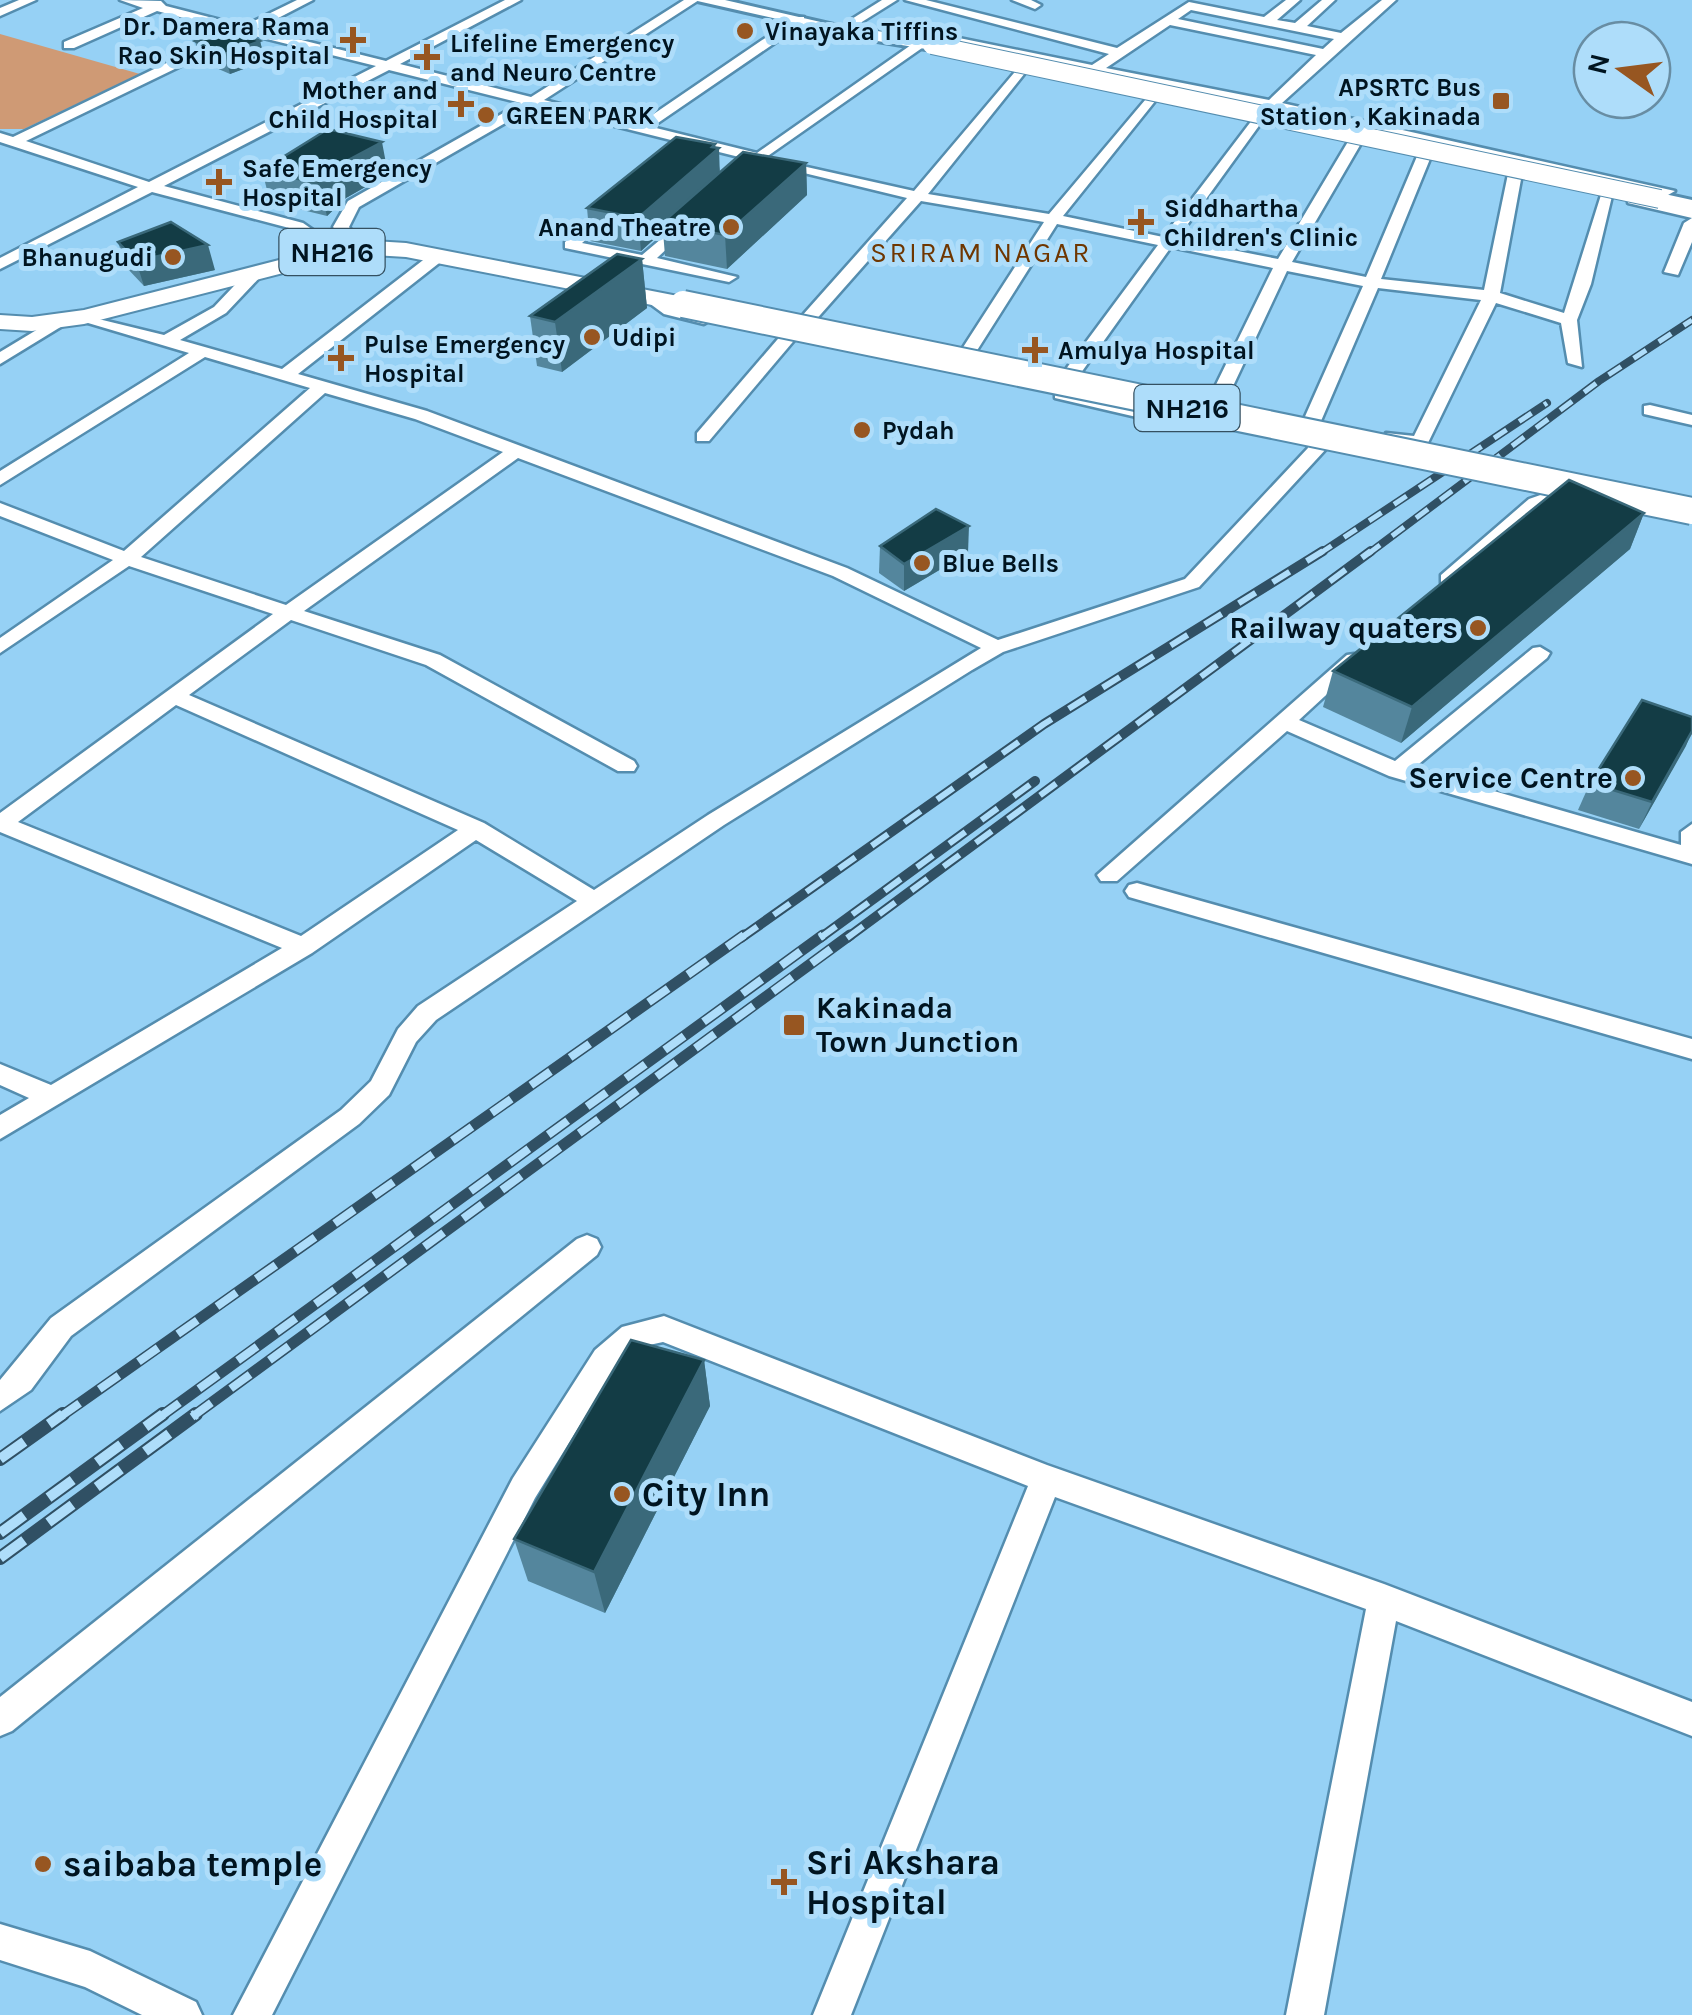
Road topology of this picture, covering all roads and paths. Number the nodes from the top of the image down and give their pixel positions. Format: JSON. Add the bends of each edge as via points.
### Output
{"nodes":[{"id":1,"x":30,"y":0,"type":"edge"},
{"id":2,"x":126,"y":0,"type":"edge"},
{"id":3,"x":171,"y":0,"type":"edge"},
{"id":4,"x":308,"y":0,"type":"edge"},
{"id":5,"x":515,"y":0,"type":"edge"},
{"id":6,"x":693,"y":0,"type":"edge"},
{"id":7,"x":701,"y":0,"type":"edge"},
{"id":8,"x":891,"y":0,"type":"edge"},
{"id":9,"x":911,"y":0,"type":"edge"},
{"id":10,"x":1018,"y":0,"type":"edge"},
{"id":11,"x":1257,"y":0,"type":"edge"},
{"id":12,"x":1294,"y":0,"type":"edge"},
{"id":13,"x":1329,"y":0,"type":"edge"},
{"id":14,"x":1390,"y":0,"type":"edge"},
{"id":15,"x":868,"y":2,"type":"edge"},
{"id":16,"x":1193,"y":3,"type":"edge"},
{"id":17,"x":1035,"y":5,"type":"dead end"},
{"id":18,"x":155,"y":7,"type":"junction"},
{"id":19,"x":0,"y":12,"type":"edge"},
{"id":20,"x":1236,"y":16,"type":"junction"},
{"id":21,"x":800,"y":20,"type":"junction"},
{"id":22,"x":1170,"y":21,"type":"junction"},
{"id":23,"x":1266,"y":22,"type":"junction"},
{"id":24,"x":847,"y":25,"type":"junction"},
{"id":25,"x":1297,"y":28,"type":"junction"},
{"id":26,"x":246,"y":30,"type":"junction"},
{"id":27,"x":1343,"y":37,"type":"junction"},
{"id":28,"x":906,"y":41,"type":"junction"},
{"id":29,"x":69,"y":45,"type":"dead end"},
{"id":30,"x":1120,"y":53,"type":"junction"},
{"id":31,"x":1325,"y":53,"type":"junction"},
{"id":32,"x":388,"y":64,"type":"junction"},
{"id":33,"x":1094,"y":69,"type":"junction"},
{"id":34,"x":1020,"y":70,"type":"junction"},
{"id":35,"x":1152,"y":98,"type":"junction"},
{"id":36,"x":532,"y":102,"type":"junction"},
{"id":37,"x":1270,"y":106,"type":"junction"},
{"id":38,"x":1256,"y":120,"type":"junction"},
{"id":39,"x":644,"y":128,"type":"junction"},
{"id":40,"x":7,"y":139,"type":"edge"},
{"id":41,"x":1356,"y":140,"type":"junction"},
{"id":42,"x":697,"y":142,"type":"junction"},
{"id":43,"x":683,"y":153,"type":"edge"},
{"id":44,"x":1425,"y":154,"type":"junction"},
{"id":45,"x":759,"y":158,"type":"junction"},
{"id":46,"x":744,"y":171,"type":"edge"},
{"id":47,"x":1515,"y":174,"type":"junction"},
{"id":48,"x":151,"y":187,"type":"junction"},
{"id":49,"x":1608,"y":194,"type":"junction"},
{"id":50,"x":916,"y":196,"type":"junction"},
{"id":51,"x":1692,"y":197,"type":"edge"},
{"id":52,"x":626,"y":199,"type":"edge"},
{"id":53,"x":1692,"y":206,"type":"edge"},
{"id":54,"x":702,"y":209,"type":"edge"},
{"id":55,"x":1692,"y":214,"type":"edge"},
{"id":56,"x":1053,"y":220,"type":"junction"},
{"id":57,"x":1692,"y":223,"type":"edge"},
{"id":58,"x":321,"y":242,"type":"junction"},
{"id":59,"x":353,"y":242,"type":"junction"},
{"id":60,"x":1166,"y":242,"type":"junction"},
{"id":61,"x":437,"y":257,"type":"junction"},
{"id":62,"x":646,"y":260,"type":"junction"},
{"id":63,"x":0,"y":264,"type":"edge"},
{"id":64,"x":1282,"y":265,"type":"junction"},
{"id":65,"x":256,"y":272,"type":"junction"},
{"id":66,"x":1672,"y":272,"type":"dead end"},
{"id":67,"x":729,"y":277,"type":"dead end"},
{"id":68,"x":1372,"y":283,"type":"junction"},
{"id":69,"x":1491,"y":296,"type":"junction"},
{"id":70,"x":665,"y":300,"type":"junction"},
{"id":71,"x":0,"y":306,"type":"edge"},
{"id":72,"x":57,"y":318,"type":"junction"},
{"id":73,"x":807,"y":320,"type":"junction"},
{"id":74,"x":1569,"y":320,"type":"junction"},
{"id":75,"x":0,"y":322,"type":"edge"},
{"id":76,"x":789,"y":337,"type":"junction"},
{"id":77,"x":0,"y":342,"type":"edge"},
{"id":78,"x":163,"y":342,"type":"junction"},
{"id":79,"x":200,"y":352,"type":"junction"},
{"id":80,"x":968,"y":352,"type":"junction"},
{"id":81,"x":0,"y":360,"type":"edge"},
{"id":82,"x":1576,"y":363,"type":"dead end"},
{"id":83,"x":1072,"y":373,"type":"junction"},
{"id":84,"x":283,"y":377,"type":"junction"},
{"id":85,"x":321,"y":388,"type":"junction"},
{"id":86,"x":1218,"y":401,"type":"junction"},
{"id":87,"x":1650,"y":410,"type":"dead end"},
{"id":88,"x":1692,"y":420,"type":"edge"},
{"id":89,"x":1312,"y":421,"type":"junction"},
{"id":90,"x":1188,"y":424,"type":"dead end"},
{"id":91,"x":704,"y":437,"type":"dead end"},
{"id":92,"x":517,"y":450,"type":"junction"},
{"id":93,"x":0,"y":479,"type":"edge"},
{"id":94,"x":0,"y":508,"type":"edge"},
{"id":95,"x":1692,"y":511,"type":"edge"},
{"id":96,"x":1692,"y":524,"type":"edge"},
{"id":97,"x":128,"y":558,"type":"junction"},
{"id":98,"x":1432,"y":593,"type":"edge"},
{"id":99,"x":288,"y":612,"type":"junction"},
{"id":100,"x":1372,"y":644,"type":"edge"},
{"id":101,"x":0,"y":648,"type":"edge"},
{"id":102,"x":996,"y":648,"type":"junction"},
{"id":103,"x":1540,"y":653,"type":"dead end"},
{"id":104,"x":175,"y":697,"type":"junction"},
{"id":105,"x":1283,"y":721,"type":"junction"},
{"id":106,"x":626,"y":766,"type":"dead end"},
{"id":107,"x":1397,"y":771,"type":"junction"},
{"id":108,"x":0,"y":824,"type":"edge"},
{"id":109,"x":476,"y":829,"type":"junction"},
{"id":110,"x":1692,"y":832,"type":"edge"},
{"id":111,"x":1692,"y":848,"type":"edge"},
{"id":112,"x":1692,"y":856,"type":"edge"},
{"id":113,"x":1109,"y":875,"type":"dead end"},
{"id":114,"x":1137,"y":891,"type":"dead end"},
{"id":115,"x":594,"y":901,"type":"junction"},
{"id":116,"x":303,"y":947,"type":"junction"},
{"id":117,"x":1692,"y":1049,"type":"edge"},
{"id":118,"x":0,"y":1074,"type":"edge"},
{"id":119,"x":52,"y":1096,"type":"junction"},
{"id":120,"x":0,"y":1128,"type":"edge"},
{"id":121,"x":587,"y":1247,"type":"dead end"},
{"id":122,"x":0,"y":1398,"type":"edge"},
{"id":123,"x":1046,"y":1479,"type":"junction"},
{"id":124,"x":1384,"y":1600,"type":"junction"},
{"id":125,"x":0,"y":1718,"type":"edge"},
{"id":126,"x":1692,"y":1719,"type":"edge"},
{"id":127,"x":0,"y":1942,"type":"edge"},
{"id":128,"x":183,"y":2015,"type":"edge"},
{"id":129,"x":252,"y":2015,"type":"edge"},
{"id":130,"x":832,"y":2015,"type":"edge"},
{"id":131,"x":1305,"y":2015,"type":"edge"}],
"edges":[{"from":1,"to":19,"type":"street"},
{"from":2,"to":18,"type":"street"},
{"from":3,"to":18,"type":"street"},
{"from":4,"to":26,"type":"street"},
{"from":5,"to":32,"type":"street"},
{"from":6,"to":36,"type":"street"},
{"from":7,"to":21,"type":"main road"},
{"from":8,"to":24,"type":"street"},
{"from":9,"to":30,"type":"street"},
{"from":10,"to":17,"type":"street"},
{"from":11,"to":20,"type":"street"},
{"from":12,"to":23,"type":"street"},
{"from":13,"to":25,"type":"street"},
{"from":14,"to":27,"type":"street"},
{"from":15,"to":24,"type":"street"},
{"from":16,"to":20,"type":"street"},
{"from":16,"to":22,"type":"street"},
{"from":18,"to":26,"type":"street"},
{"from":18,"to":29,"type":"street"},
{"from":20,"to":23,"type":"street"},
{"from":21,"to":24,"type":"main road"},
{"from":21,"to":39,"type":"street"},
{"from":22,"to":30,"type":"street"},
{"from":22,"to":31,"type":"street"},
{"from":23,"to":25,"type":"street"},
{"from":24,"to":28,"type":"main road"},
{"from":25,"to":27,"type":"street"},
{"from":26,"to":32,"type":"street"},
{"from":26,"to":40,"type":"street"},
{"from":27,"to":31,"type":"street"},
{"from":28,"to":33,"type":"street","via":[[910,32]]},
{"from":28,"to":34,"type":"street"},
{"from":28,"to":45,"type":"street"},
{"from":28,"to":53,"type":"main road","bridge":true},
{"from":30,"to":33,"type":"street"},
{"from":31,"to":37,"type":"street"},
{"from":32,"to":36,"type":"street"},
{"from":32,"to":48,"type":"street"},
{"from":33,"to":37,"type":"street"},
{"from":34,"to":35,"type":"street"},
{"from":34,"to":50,"type":"street"},
{"from":35,"to":38,"type":"street"},
{"from":35,"to":56,"type":"street"},
{"from":36,"to":39,"type":"street"},
{"from":36,"to":59,"type":"street","via":[[353,204],[341,227]]},
{"from":37,"to":38,"type":"street"},
{"from":37,"to":51,"type":"street"},
{"from":38,"to":41,"type":"street"},
{"from":38,"to":60,"type":"street"},
{"from":39,"to":42,"type":"street"},
{"from":40,"to":48,"type":"street"},
{"from":41,"to":44,"type":"street"},
{"from":41,"to":64,"type":"street"},
{"from":42,"to":43,"type":"street"},
{"from":42,"to":45,"type":"street"},
{"from":44,"to":47,"type":"street"},
{"from":44,"to":68,"type":"street"},
{"from":45,"to":46,"type":"street"},
{"from":45,"to":50,"type":"street"},
{"from":47,"to":49,"type":"street"},
{"from":47,"to":69,"type":"street"},
{"from":48,"to":58,"type":"street","via":[[298,226]]},
{"from":48,"to":63,"type":"street"},
{"from":49,"to":55,"type":"street"},
{"from":49,"to":74,"type":"street"},
{"from":50,"to":56,"type":"street"},
{"from":50,"to":73,"type":"street"},
{"from":52,"to":62,"type":"street","via":[[570,245]]},
{"from":54,"to":62,"type":"street"},
{"from":56,"to":60,"type":"street"},
{"from":56,"to":80,"type":"street"},
{"from":57,"to":66,"type":"street"},
{"from":58,"to":59,"type":"highway","number":"NH216"},
{"from":58,"to":72,"type":"highway","number":"NH216"},
{"from":59,"to":61,"type":"highway","number":"NH216"},
{"from":59,"to":65,"type":"highway","number":"NH216"},
{"from":59,"to":70,"type":"highway","number":"NH216","via":[[373,235],[414,241]]},
{"from":60,"to":64,"type":"street"},
{"from":60,"to":83,"type":"street"},
{"from":61,"to":70,"type":"highway","number":"NH216"},
{"from":61,"to":84,"type":"street"},
{"from":62,"to":67,"type":"street"},
{"from":64,"to":68,"type":"street"},
{"from":64,"to":86,"type":"street"},
{"from":65,"to":72,"type":"highway","number":"NH216"},
{"from":65,"to":78,"type":"street","via":[[220,310]]},
{"from":68,"to":69,"type":"street"},
{"from":68,"to":89,"type":"street"},
{"from":69,"to":74,"type":"street"},
{"from":69,"to":89,"type":"street","via":[[1420,443]]},
{"from":70,"to":73,"type":"street","via":[[694,296]]},
{"from":70,"to":76,"type":"street","via":[[678,314]]},
{"from":70,"to":95,"type":"highway","number":"NH216","bridge":true},
{"from":71,"to":72,"type":"highway","number":"NH216"},
{"from":72,"to":75,"type":"highway","number":"NH216"},
{"from":72,"to":77,"type":"street"},
{"from":72,"to":78,"type":"street"},
{"from":72,"to":81,"type":"street"},
{"from":73,"to":80,"type":"street"},
{"from":74,"to":82,"type":"street"},
{"from":76,"to":90,"type":"street"},
{"from":76,"to":91,"type":"street"},
{"from":78,"to":79,"type":"street"},
{"from":79,"to":84,"type":"street"},
{"from":79,"to":93,"type":"street"},
{"from":80,"to":83,"type":"street"},
{"from":83,"to":86,"type":"street"},
{"from":84,"to":85,"type":"street"},
{"from":85,"to":92,"type":"street"},
{"from":85,"to":97,"type":"street"},
{"from":86,"to":89,"type":"street"},
{"from":87,"to":88,"type":"street"},
{"from":89,"to":102,"type":"street","via":[[1317,449],[1192,583]]},
{"from":92,"to":99,"type":"street"},
{"from":92,"to":102,"type":"street","via":[[840,572]]},
{"from":94,"to":97,"type":"street"},
{"from":96,"to":98,"type":"street","via":[[1549,498],[1536,502]]},
{"from":97,"to":99,"type":"street"},
{"from":97,"to":101,"type":"street"},
{"from":99,"to":104,"type":"street"},
{"from":99,"to":106,"type":"street","via":[[433,660]]},
{"from":100,"to":105,"type":"street"},
{"from":102,"to":115,"type":"street"},
{"from":103,"to":107,"type":"street"},
{"from":104,"to":108,"type":"street"},
{"from":104,"to":109,"type":"street"},
{"from":105,"to":107,"type":"street"},
{"from":105,"to":113,"type":"street"},
{"from":107,"to":112,"type":"street"},
{"from":108,"to":116,"type":"street"},
{"from":109,"to":115,"type":"street"},
{"from":109,"to":116,"type":"street"},
{"from":110,"to":111,"type":"street"},
{"from":114,"to":117,"type":"street"},
{"from":115,"to":122,"type":"street","via":[[428,1014],[407,1036],[380,1088],[350,1117],[61,1327]]},
{"from":116,"to":119,"type":"street"},
{"from":118,"to":119,"type":"street"},
{"from":119,"to":120,"type":"street"},
{"from":121,"to":125,"type":"street"},
{"from":123,"to":124,"type":"street"},
{"from":123,"to":129,"type":"street","via":[[664,1329],[632,1336],[605,1358],[524,1488]]},
{"from":123,"to":130,"type":"street"},
{"from":124,"to":126,"type":"street"},
{"from":124,"to":131,"type":"street"},
{"from":127,"to":128,"type":"street","via":[[90,1970]]}]}
